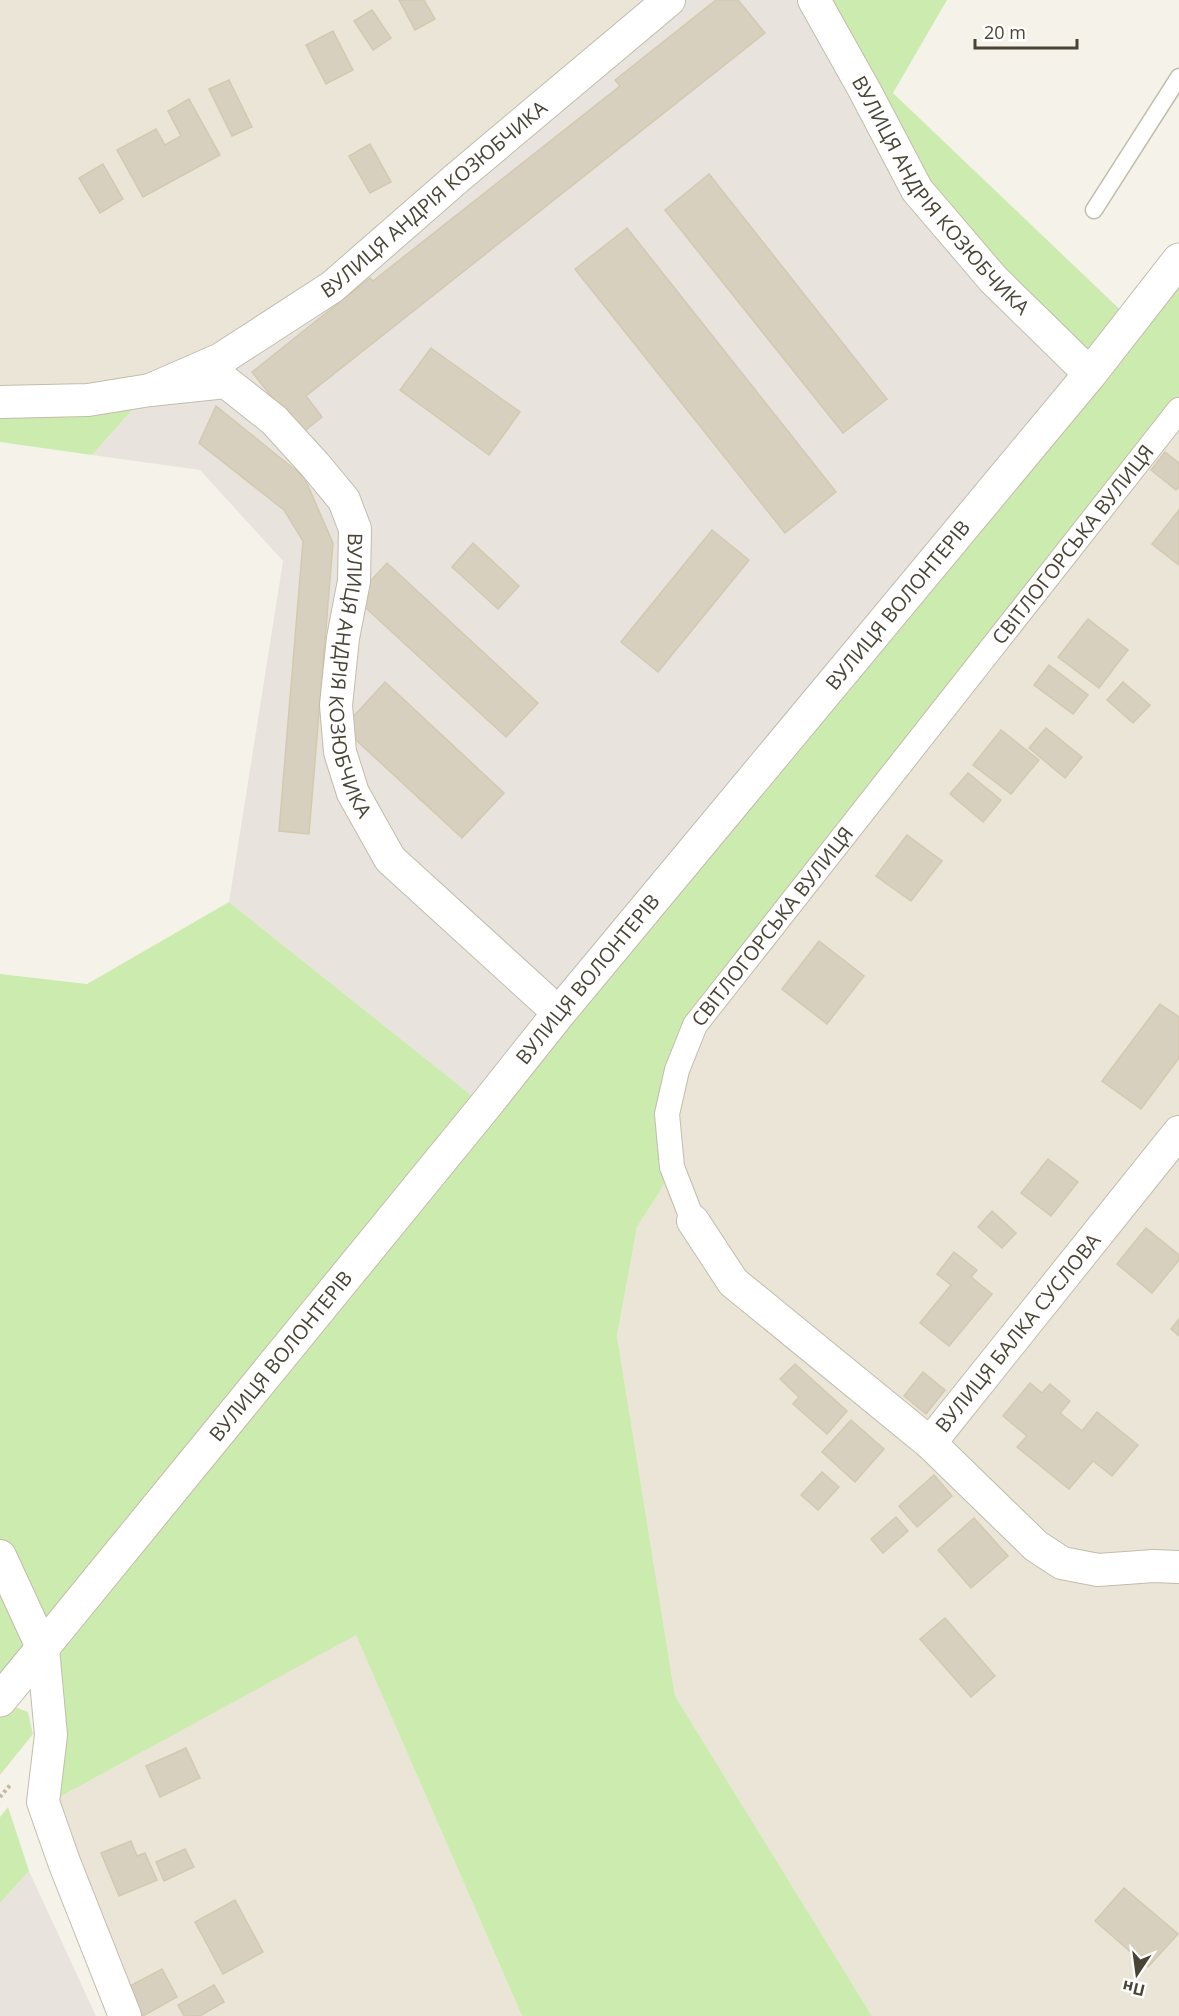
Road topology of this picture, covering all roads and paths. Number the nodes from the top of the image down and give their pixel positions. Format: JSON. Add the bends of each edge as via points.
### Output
{"nodes":[{"id":1,"x":669,"y":0,"type":"edge"},
{"id":2,"x":814,"y":0,"type":"edge"},
{"id":3,"x":1179,"y":77,"type":"edge"},
{"id":4,"x":1094,"y":210,"type":"dead end"},
{"id":5,"x":1179,"y":260,"type":"edge"},
{"id":6,"x":1090,"y":374,"type":"junction"},
{"id":7,"x":150,"y":390,"type":"junction"},
{"id":8,"x":0,"y":402,"type":"edge"},
{"id":9,"x":1179,"y":410,"type":"edge"},
{"id":10,"x":559,"y":1013,"type":"junction"},
{"id":11,"x":1179,"y":1132,"type":"edge"},
{"id":12,"x":693,"y":1221,"type":"joint"},
{"id":13,"x":930,"y":1443,"type":"junction"},
{"id":14,"x":0,"y":1556,"type":"edge"},
{"id":15,"x":1179,"y":1567,"type":"edge"},
{"id":16,"x":43,"y":1648,"type":"junction"},
{"id":17,"x":0,"y":1700,"type":"edge"},
{"id":18,"x":125,"y":2016,"type":"edge"}],
"edges":[{"from":1,"to":7,"type":"street","name":"ВУЛИЦЯ АНДРІЯ КОЗЮБЧИКА","via":[[332,287],[221,359]]},
{"from":2,"to":6,"type":"street","name":"ВУЛИЦЯ АНДРІЯ КОЗЮБЧИКА","via":[[917,190],[993,279]]},
{"from":3,"to":4,"type":"lane"},
{"from":5,"to":6,"type":"street","name":"ВУЛИЦЯ ВОЛОНТЕРІВ"},
{"from":6,"to":10,"type":"street","name":"ВУЛИЦЯ ВОЛОНТЕРІВ"},
{"from":7,"to":8,"type":"street","name":"ВУЛИЦЯ АНДРІЯ КОЗЮБЧИКА","via":[[88,400]]},
{"from":7,"to":10,"type":"street","name":"ВУЛИЦЯ АНДРІЯ КОЗЮБЧИКА","via":[[226,382],[274,420],[344,500],[355,529],[354,581],[336,705],[340,752],[353,793],[390,859]]},
{"from":9,"to":12,"type":"street","name":"СВІТЛОГОРСЬКА ВУЛИЦЯ","via":[[695,1025],[677,1070],[667,1114],[672,1167]]},
{"from":10,"to":16,"type":"street","name":"ВУЛИЦЯ ВОЛОНТЕРІВ"},
{"from":11,"to":13,"type":"street","name":"ВУЛИЦЯ БАЛКА СУСЛОВА"},
{"from":12,"to":13,"type":"street","name":"СВІТЛОГОРСЬКА ВУЛИЦЯ","via":[[734,1282]]},
{"from":13,"to":15,"type":"street","name":"ВУЛИЦЯ БАЛКА СУСЛОВА","via":[[1036,1546],[1062,1563],[1098,1570]]},
{"from":14,"to":16,"type":"street"},
{"from":16,"to":17,"type":"street","name":"ВУЛИЦЯ ВОЛОНТЕРІВ"},
{"from":16,"to":18,"type":"street","via":[[51,1735],[43,1802]]}]}
